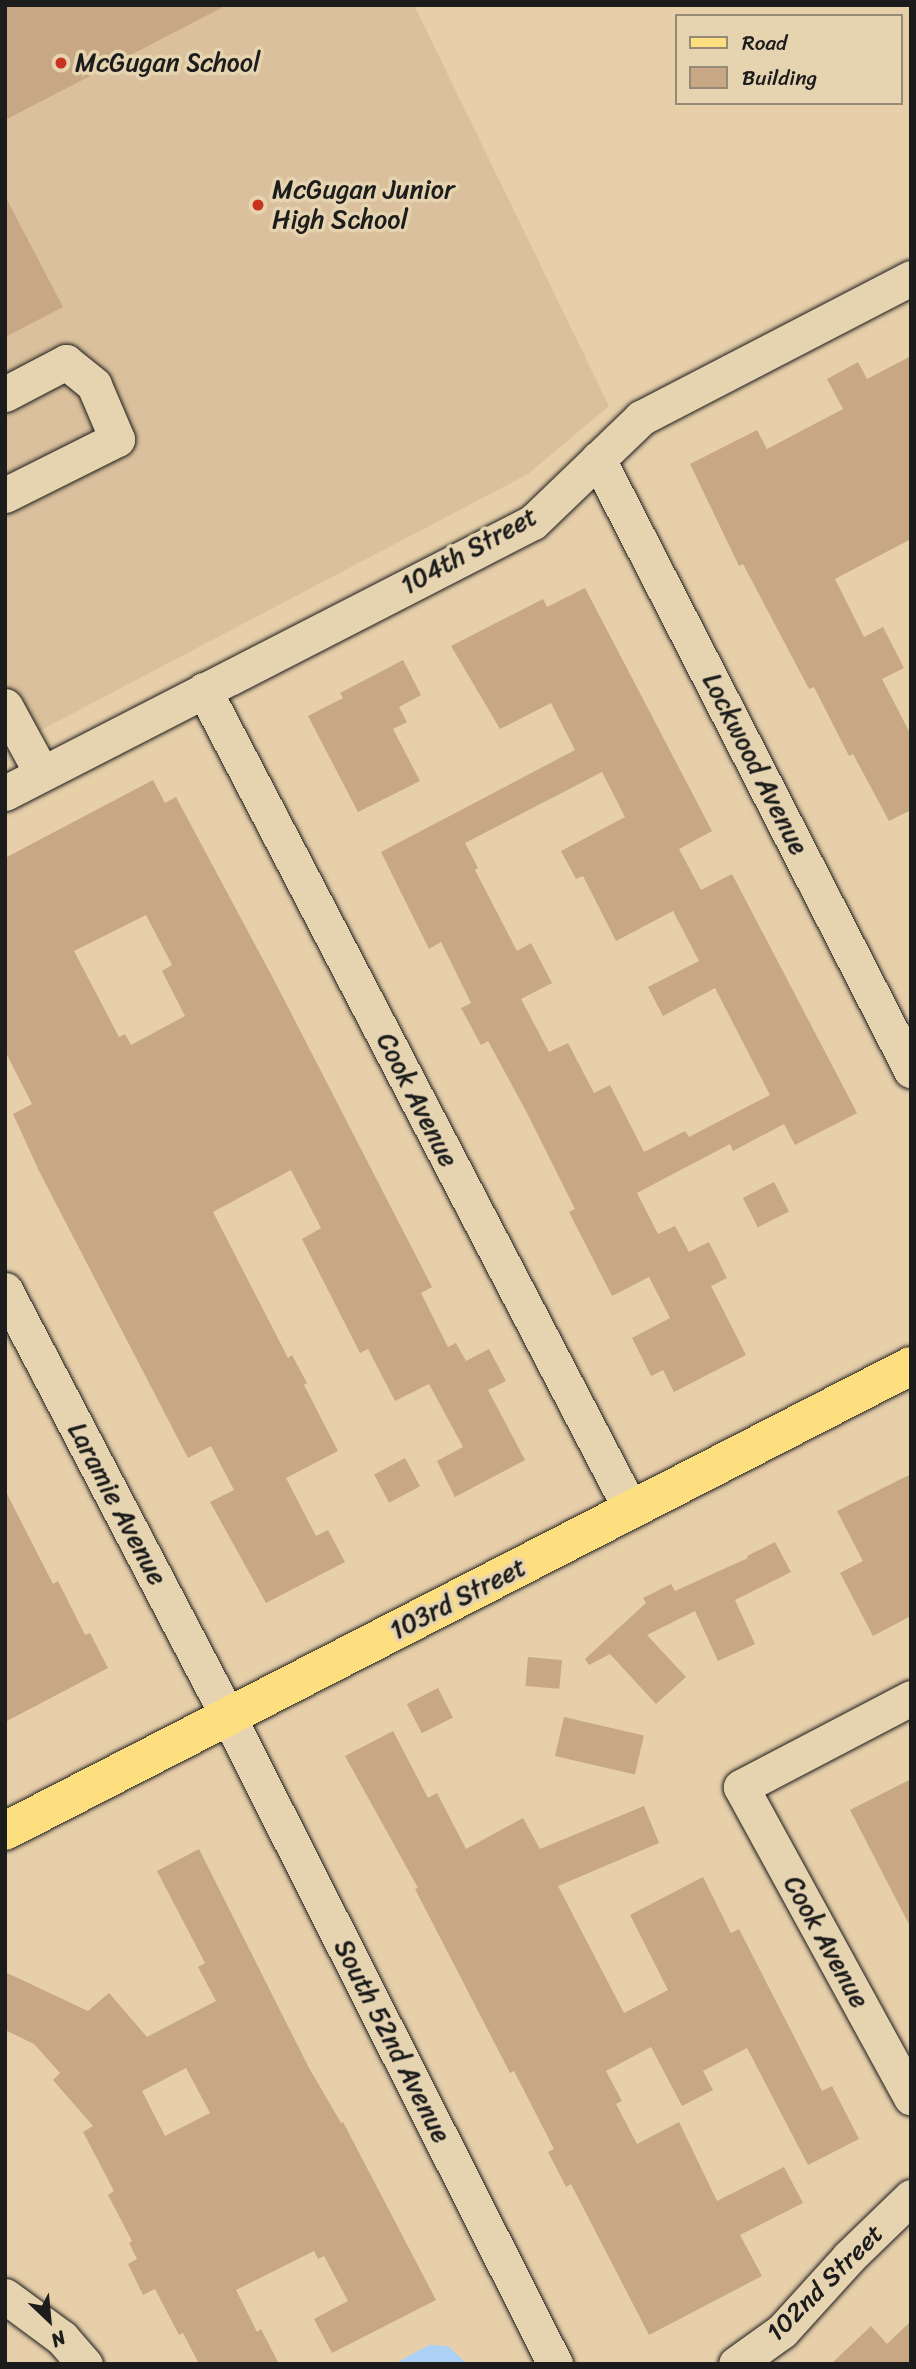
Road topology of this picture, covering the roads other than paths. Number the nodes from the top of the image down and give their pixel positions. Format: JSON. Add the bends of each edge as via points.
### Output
{"nodes":[{"id":1,"x":911,"y":278,"type":"edge"},
{"id":2,"x":5,"y":394,"type":"edge"},
{"id":3,"x":598,"y":459,"type":"junction"},
{"id":4,"x":5,"y":495,"type":"edge"},
{"id":5,"x":204,"y":690,"type":"junction"},
{"id":6,"x":5,"y":706,"type":"edge"},
{"id":7,"x":42,"y":774,"type":"junction"},
{"id":8,"x":5,"y":793,"type":"edge"},
{"id":9,"x":911,"y":1070,"type":"edge"},
{"id":10,"x":5,"y":1290,"type":"edge"},
{"id":11,"x":911,"y":1366,"type":"edge"},
{"id":12,"x":631,"y":1510,"type":"junction"},
{"id":13,"x":911,"y":1698,"type":"edge"},
{"id":14,"x":229,"y":1718,"type":"junction"},
{"id":15,"x":5,"y":1831,"type":"edge"},
{"id":16,"x":911,"y":2098,"type":"edge"},
{"id":17,"x":911,"y":2197,"type":"edge"},
{"id":18,"x":5,"y":2296,"type":"edge"},
{"id":19,"x":85,"y":2364,"type":"edge"},
{"id":20,"x":555,"y":2364,"type":"edge"},
{"id":21,"x":736,"y":2364,"type":"edge"}],
"edges":[{"from":1,"to":3,"type":"street","name":"104th Street","via":[[641,418]]},
{"from":2,"to":4,"type":"street","via":[[66,362],[94,385],[117,439]]},
{"from":3,"to":5,"type":"street","name":"104th Street","via":[[533,522]]},
{"from":3,"to":9,"type":"street","name":"Lockwood Avenue"},
{"from":5,"to":7,"type":"street","name":"104th Street"},
{"from":5,"to":12,"type":"street","name":"Cook Avenue"},
{"from":6,"to":7,"type":"street"},
{"from":7,"to":8,"type":"street","name":"104th Street"},
{"from":10,"to":14,"type":"street","name":"Laramie Avenue"},
{"from":11,"to":12,"type":"main road","name":"103rd Street"},
{"from":12,"to":14,"type":"main road","name":"103rd Street"},
{"from":13,"to":16,"type":"street","name":"Cook Avenue","via":[[741,1787]]},
{"from":14,"to":15,"type":"main road","name":"103rd Street"},
{"from":14,"to":20,"type":"street","name":"South 52nd Avenue"},
{"from":17,"to":21,"type":"street","name":"102nd Street","via":[[782,2331]]},
{"from":18,"to":19,"type":"street","via":[[62,2338]]}]}
